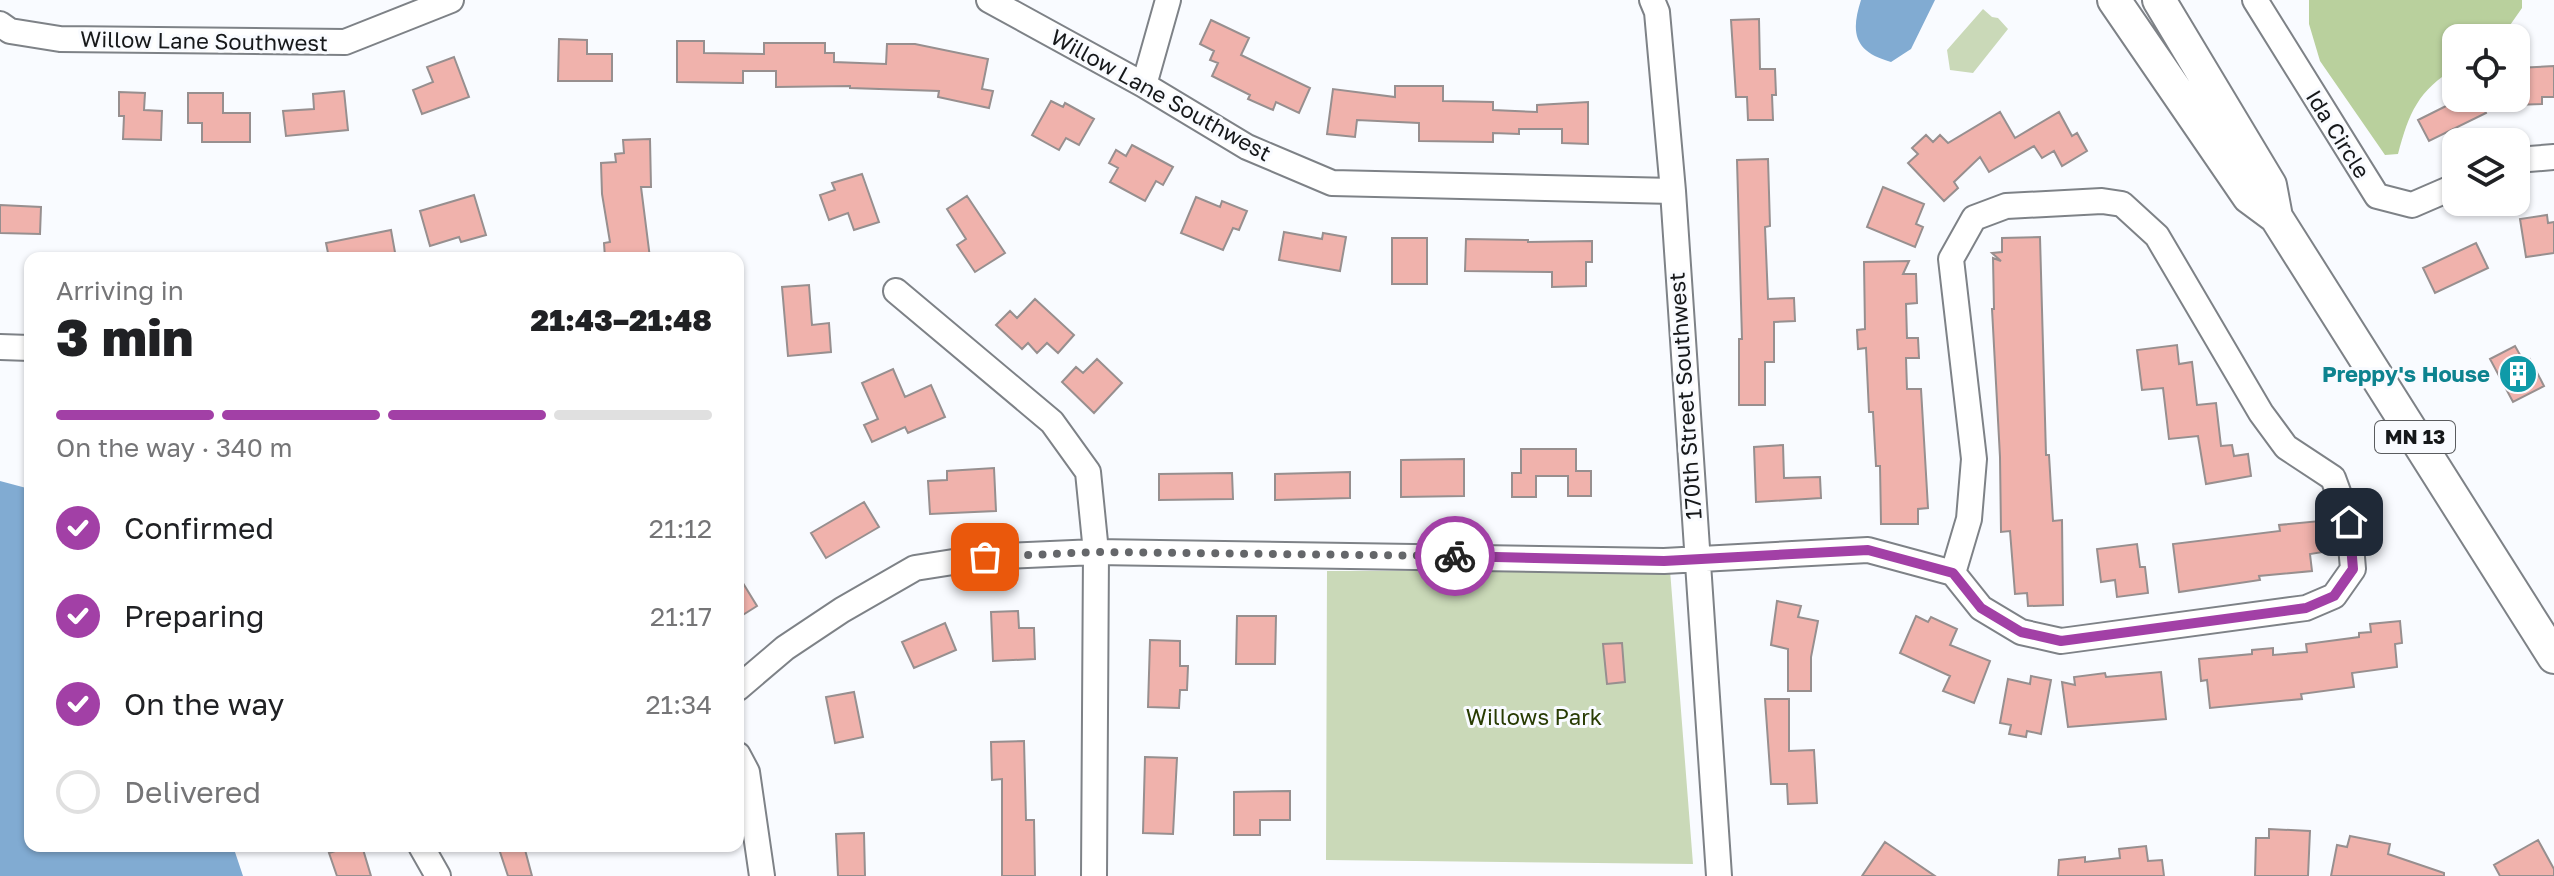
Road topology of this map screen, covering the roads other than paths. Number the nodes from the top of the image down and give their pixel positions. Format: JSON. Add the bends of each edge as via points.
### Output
{"nodes":[{"id":1,"x":451,"y":0,"type":"edge"},
{"id":2,"x":989,"y":0,"type":"edge"},
{"id":3,"x":1168,"y":0,"type":"edge"},
{"id":4,"x":2114,"y":0,"type":"edge"},
{"id":5,"x":2159,"y":0,"type":"edge"},
{"id":6,"x":2255,"y":0,"type":"edge"},
{"id":7,"x":1656,"y":4,"type":"edge"},
{"id":8,"x":0,"y":24,"type":"edge"},
{"id":9,"x":1144,"y":85,"type":"junction"},
{"id":10,"x":2554,"y":157,"type":"edge"},
{"id":11,"x":2530,"y":159,"type":"edge"},
{"id":12,"x":1673,"y":191,"type":"junction"},
{"id":13,"x":2442,"y":192,"type":"edge"},
{"id":14,"x":2276,"y":217,"type":"junction"},
{"id":15,"x":896,"y":291,"type":"dead end"},
{"id":16,"x":0,"y":347,"type":"edge"},
{"id":17,"x":24,"y":348,"type":"edge"},
{"id":18,"x":1096,"y":552,"type":"junction"},
{"id":19,"x":1696,"y":558,"type":"junction"},
{"id":20,"x":1953,"y":573,"type":"junction"},
{"id":21,"x":2554,"y":657,"type":"edge"},
{"id":22,"x":744,"y":683,"type":"edge"},
{"id":23,"x":744,"y":766,"type":"edge"},
{"id":24,"x":424,"y":852,"type":"edge"},
{"id":25,"x":438,"y":876,"type":"edge"},
{"id":26,"x":762,"y":876,"type":"edge"},
{"id":27,"x":1094,"y":876,"type":"edge"},
{"id":28,"x":1719,"y":876,"type":"edge"}],
"edges":[{"from":1,"to":8,"type":"street","name":"Willow Lane Southwest","via":[[345,42],[60,39],[10,31]]},
{"from":2,"to":9,"type":"street","name":"Willow Lane Southwest"},
{"from":3,"to":9,"type":"street"},
{"from":4,"to":14,"type":"main road","number":"MN 13","via":[[2249,197]]},
{"from":5,"to":14,"type":"main road","number":"MN 13","via":[[2270,185]]},
{"from":6,"to":13,"type":"street","name":"Ida Circle","via":[[2377,196],[2412,205]]},
{"from":7,"to":12,"type":"street","name":"170th Street Southwest"},
{"from":9,"to":12,"type":"street","name":"Willow Lane Southwest","via":[[1247,147],[1332,183]]},
{"from":10,"to":11,"type":"street"},
{"from":12,"to":19,"type":"street","name":"170th Street Southwest"},
{"from":14,"to":21,"type":"main road","number":"MN 13"},
{"from":15,"to":18,"type":"street","via":[[1052,422],[1088,472]]},
{"from":16,"to":17,"type":"street"},
{"from":18,"to":19,"type":"street"},
{"from":18,"to":22,"type":"street","via":[[985,557],[915,568],[785,648]]},
{"from":18,"to":27,"type":"street"},
{"from":19,"to":20,"type":"street","via":[[1868,550]]},
{"from":19,"to":28,"type":"street","name":"170th Street Southwest"},
{"from":20,"to":20,"type":"street","via":[[1969,519],[1974,459],[1951,259],[1974,218],[2006,206],[2122,204],[2157,236],[2286,447],[2333,478],[2349,522],[2353,569],[2334,596],[2306,608],[2061,641],[2021,632],[1981,608]]},
{"from":23,"to":26,"type":"street"},
{"from":24,"to":25,"type":"street"}]}
